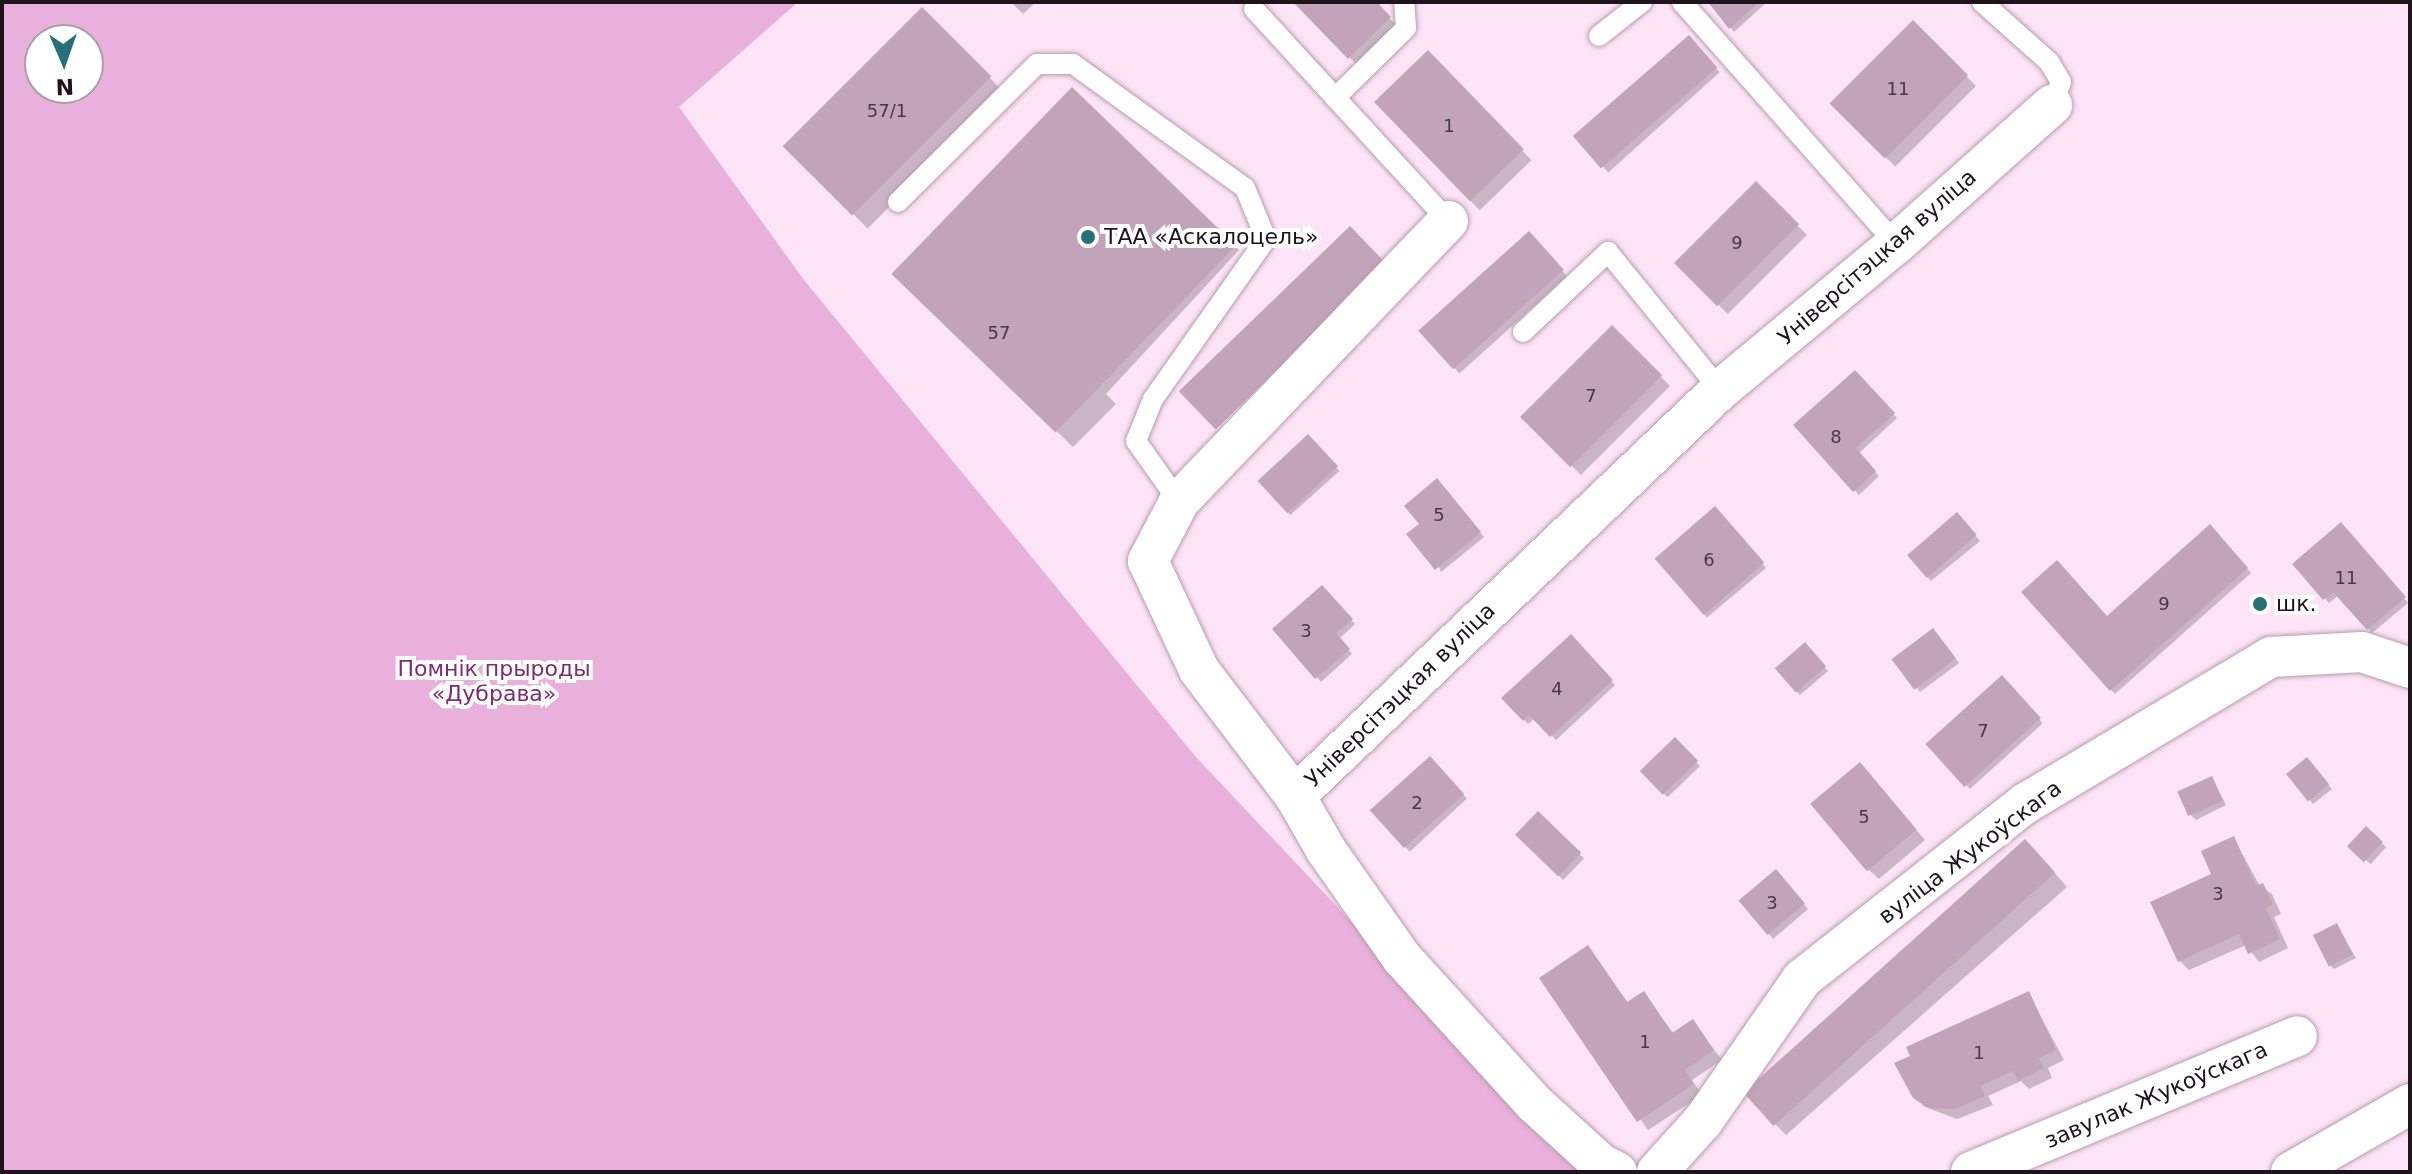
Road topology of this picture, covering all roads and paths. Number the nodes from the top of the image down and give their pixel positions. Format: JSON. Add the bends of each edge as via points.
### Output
{"nodes":[{"id":1,"x":1404,"y":2,"type":"edge"},
{"id":2,"x":1642,"y":2,"type":"edge"},
{"id":3,"x":1682,"y":2,"type":"edge"},
{"id":4,"x":1982,"y":2,"type":"edge"},
{"id":5,"x":1254,"y":9,"type":"dead end"},
{"id":6,"x":1599,"y":36,"type":"dead end"},
{"id":7,"x":1335,"y":98,"type":"junction"},
{"id":8,"x":2052,"y":105,"type":"joint"},
{"id":9,"x":898,"y":202,"type":"dead end"},
{"id":10,"x":1448,"y":221,"type":"joint"},
{"id":11,"x":1896,"y":244,"type":"junction"},
{"id":12,"x":1523,"y":332,"type":"dead end"},
{"id":13,"x":1720,"y":390,"type":"junction"},
{"id":14,"x":1179,"y":502,"type":"junction"},
{"id":15,"x":2410,"y":668,"type":"edge"},
{"id":16,"x":1295,"y":796,"type":"junction"},
{"id":17,"x":2297,"y":1036,"type":"dead end"},
{"id":18,"x":2410,"y":1104,"type":"edge"},
{"id":19,"x":1617,"y":1172,"type":"edge"},
{"id":20,"x":1657,"y":1172,"type":"edge"},
{"id":21,"x":1971,"y":1172,"type":"edge"},
{"id":22,"x":2291,"y":1172,"type":"edge"}],
"edges":[{"from":1,"to":7,"type":"lane","via":[[1406,28]]},
{"from":2,"to":6,"type":"lane"},
{"from":3,"to":11,"type":"lane"},
{"from":4,"to":8,"type":"lane","via":[[2049,62],[2061,82]]},
{"from":5,"to":7,"type":"lane"},
{"from":7,"to":10,"type":"lane"},
{"from":8,"to":11,"type":"street","name":"Універсітэцкая вуліца"},
{"from":9,"to":14,"type":"lane","via":[[1037,64],[1073,64],[1245,188],[1266,239],[1153,399],[1136,441]]},
{"from":10,"to":14,"type":"street","name":"Універсітэцкая вуліца"},
{"from":11,"to":13,"type":"street","name":"Універсітэцкая вуліца"},
{"from":12,"to":13,"type":"lane","via":[[1608,252]]},
{"from":13,"to":16,"type":"street","name":"Універсітэцкая вуліца"},
{"from":14,"to":16,"type":"street","name":"Універсітэцкая вуліца","via":[[1148,561],[1199,670]]},
{"from":15,"to":20,"type":"street","name":"вуліца Жукоўскага","via":[[2362,652],[2271,657],[2026,803],[1802,979],[1703,1121]]},
{"from":16,"to":19,"type":"street","via":[[1402,958],[1535,1104],[1601,1164]]},
{"from":17,"to":21,"type":"street","name":"завулак Жукоўскага"},
{"from":18,"to":22,"type":"street"}]}
